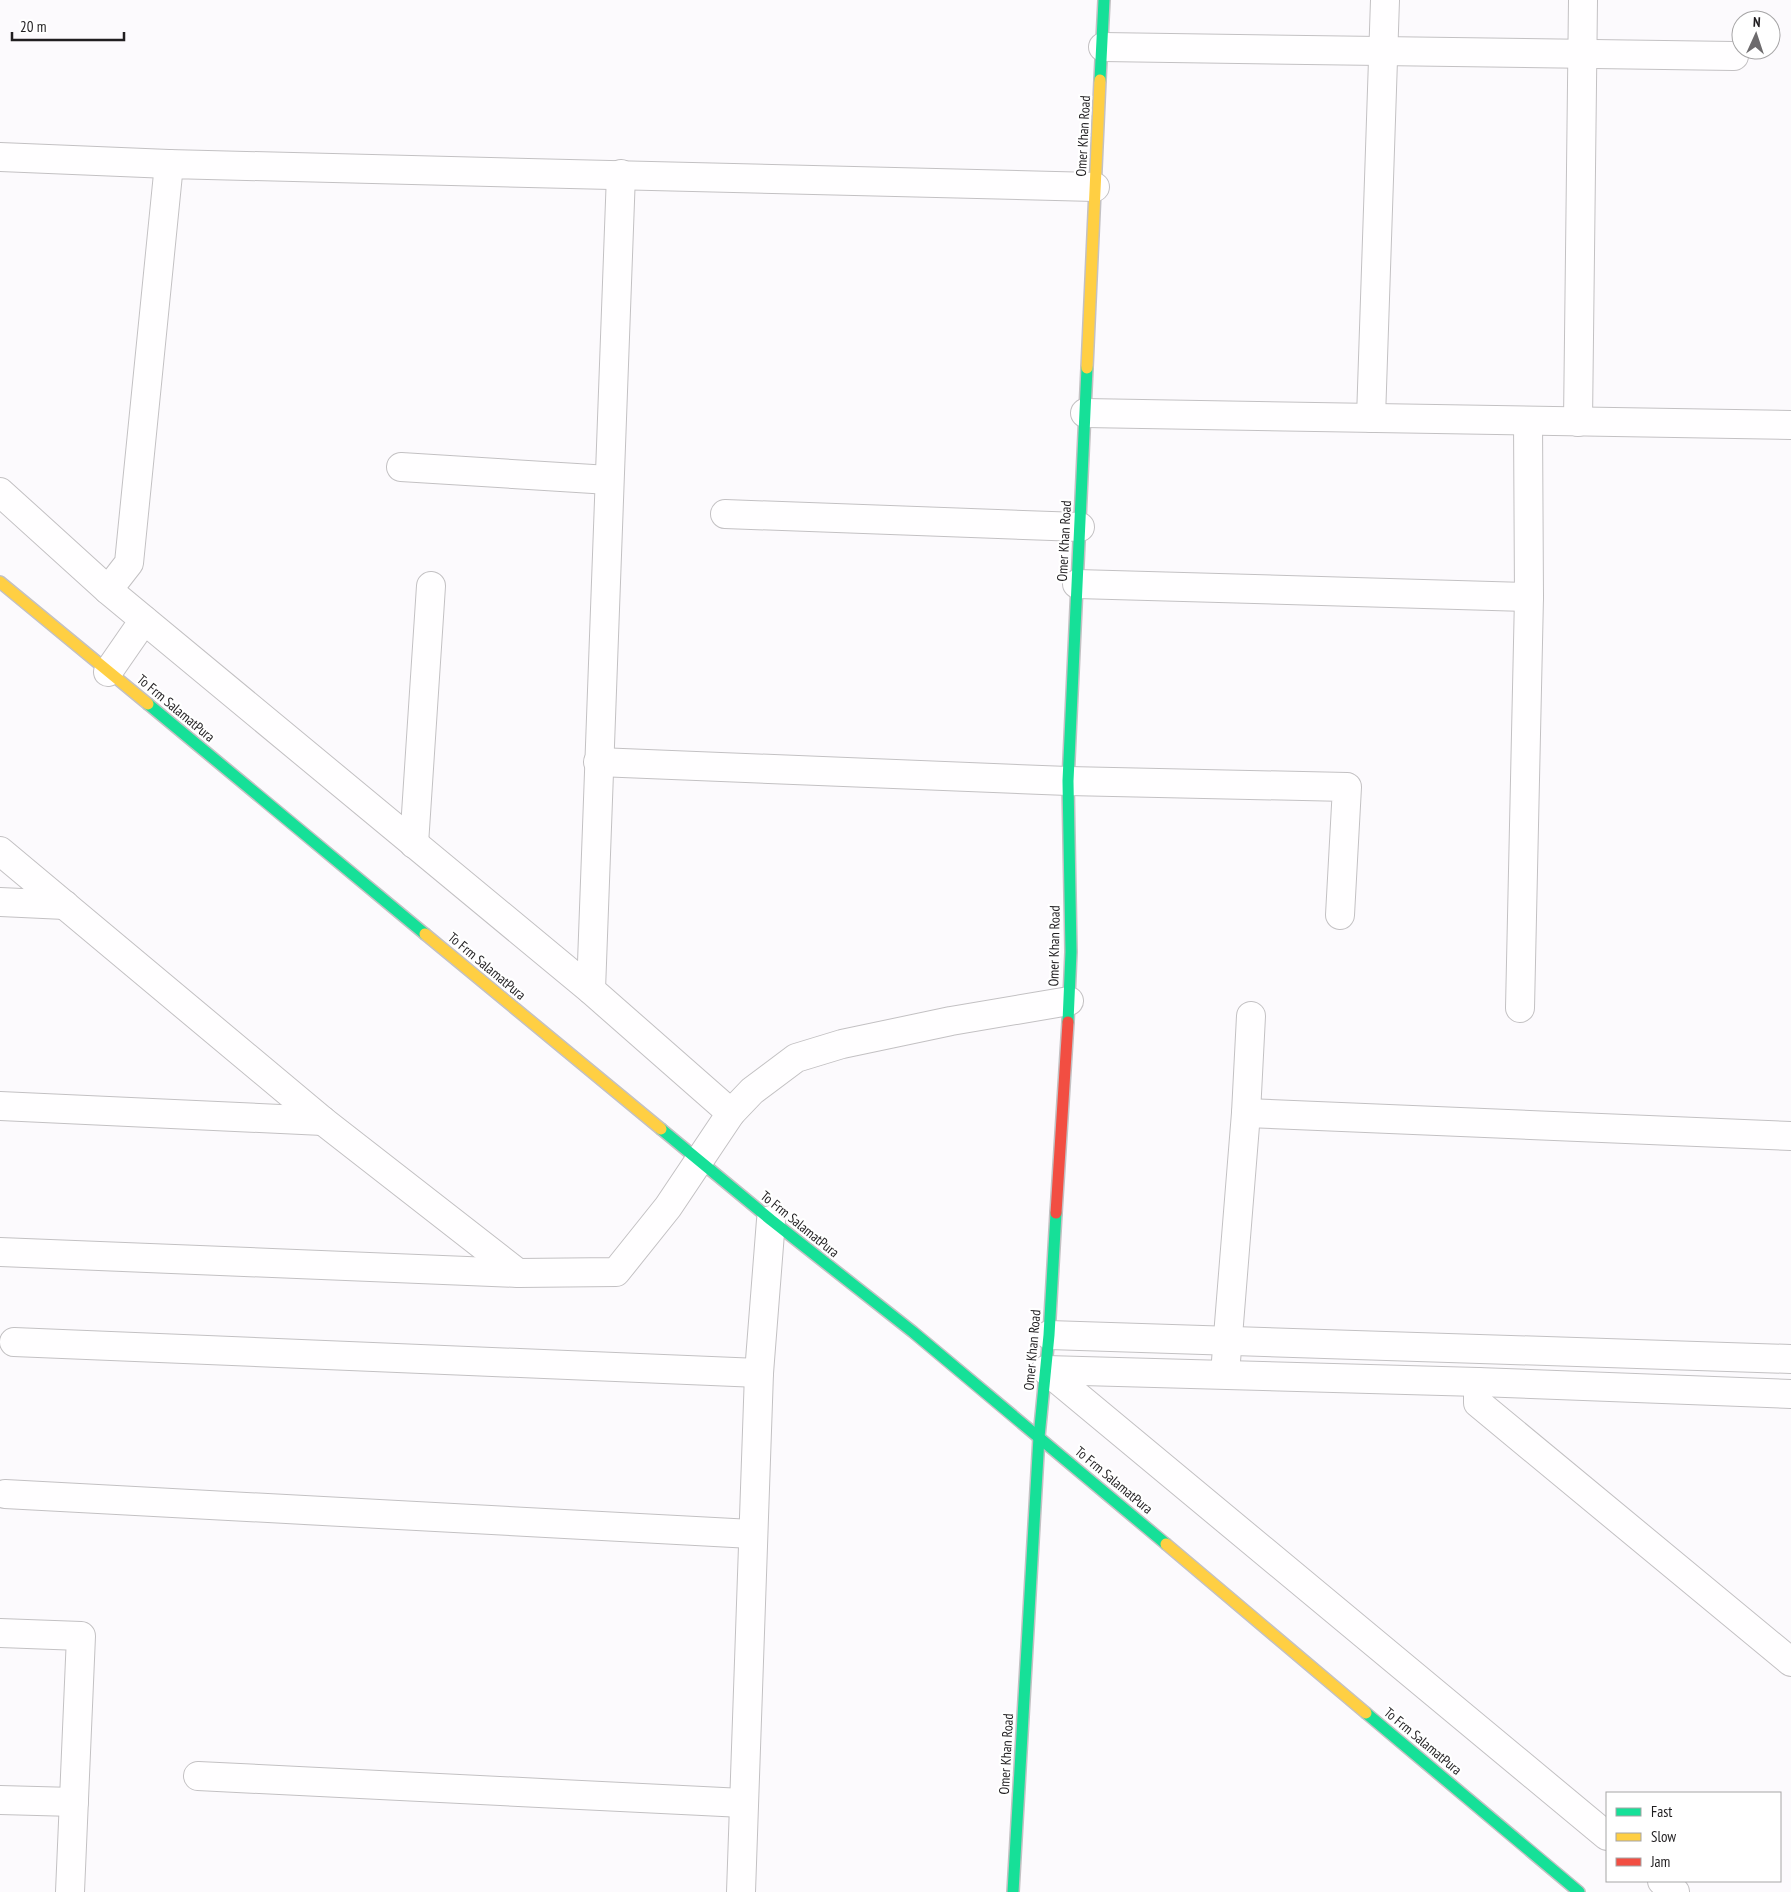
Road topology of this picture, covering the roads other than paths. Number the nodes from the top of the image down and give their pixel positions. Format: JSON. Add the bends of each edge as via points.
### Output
{"nodes":[{"id":1,"x":1104,"y":0,"type":"edge"},
{"id":2,"x":1385,"y":0,"type":"edge"},
{"id":3,"x":1583,"y":0,"type":"edge"},
{"id":4,"x":1103,"y":47,"type":"junction"},
{"id":5,"x":1383,"y":51,"type":"junction"},
{"id":6,"x":1582,"y":54,"type":"junction"},
{"id":7,"x":1731,"y":56,"type":"edge"},
{"id":8,"x":0,"y":157,"type":"edge"},
{"id":9,"x":170,"y":164,"type":"junction"},
{"id":10,"x":621,"y":174,"type":"junction"},
{"id":11,"x":1095,"y":187,"type":"junction"},
{"id":12,"x":1085,"y":413,"type":"junction"},
{"id":13,"x":1371,"y":418,"type":"junction"},
{"id":14,"x":1528,"y":421,"type":"junction"},
{"id":15,"x":1578,"y":422,"type":"junction"},
{"id":16,"x":1791,"y":425,"type":"edge"},
{"id":17,"x":401,"y":467,"type":"dead end"},
{"id":18,"x":609,"y":480,"type":"junction"},
{"id":19,"x":0,"y":492,"type":"edge"},
{"id":20,"x":725,"y":514,"type":"dead end"},
{"id":21,"x":1080,"y":527,"type":"junction"},
{"id":22,"x":0,"y":582,"type":"edge"},
{"id":23,"x":1077,"y":584,"type":"junction"},
{"id":24,"x":432,"y":586,"type":"dead end"},
{"id":25,"x":108,"y":590,"type":"junction"},
{"id":26,"x":1529,"y":597,"type":"junction"},
{"id":27,"x":139,"y":628,"type":"junction"},
{"id":28,"x":112,"y":665,"type":"junction"},
{"id":29,"x":598,"y":762,"type":"junction"},
{"id":30,"x":1068,"y":780,"type":"junction"},
{"id":31,"x":414,"y":844,"type":"junction"},
{"id":32,"x":0,"y":851,"type":"edge"},
{"id":33,"x":0,"y":902,"type":"edge"},
{"id":34,"x":66,"y":905,"type":"junction"},
{"id":35,"x":1340,"y":915,"type":"dead end"},
{"id":36,"x":591,"y":990,"type":"junction"},
{"id":37,"x":1069,"y":1002,"type":"junction"},
{"id":38,"x":1520,"y":1008,"type":"dead end"},
{"id":39,"x":1251,"y":1016,"type":"dead end"},
{"id":40,"x":0,"y":1106,"type":"edge"},
{"id":41,"x":731,"y":1113,"type":"junction"},
{"id":42,"x":1246,"y":1113,"type":"junction"},
{"id":43,"x":323,"y":1121,"type":"junction"},
{"id":44,"x":1791,"y":1136,"type":"edge"},
{"id":45,"x":700,"y":1162,"type":"junction"},
{"id":46,"x":771,"y":1220,"type":"junction"},
{"id":47,"x":0,"y":1252,"type":"edge"},
{"id":48,"x":518,"y":1273,"type":"junction"},
{"id":49,"x":1048,"y":1335,"type":"junction"},
{"id":50,"x":14,"y":1342,"type":"dead end"},
{"id":51,"x":1227,"y":1342,"type":"junction"},
{"id":52,"x":1791,"y":1359,"type":"edge"},
{"id":53,"x":1046,"y":1370,"type":"junction"},
{"id":54,"x":759,"y":1373,"type":"junction"},
{"id":55,"x":1224,"y":1375,"type":"junction"},
{"id":56,"x":1478,"y":1382,"type":"junction"},
{"id":57,"x":1791,"y":1394,"type":"edge"},
{"id":58,"x":1039,"y":1437,"type":"junction"},
{"id":59,"x":5,"y":1494,"type":"dead end"},
{"id":60,"x":752,"y":1534,"type":"junction"},
{"id":61,"x":0,"y":1633,"type":"edge"},
{"id":62,"x":1791,"y":1662,"type":"edge"},
{"id":63,"x":198,"y":1776,"type":"dead end"},
{"id":64,"x":0,"y":1800,"type":"edge"},
{"id":65,"x":74,"y":1802,"type":"junction"},
{"id":66,"x":743,"y":1803,"type":"junction"},
{"id":67,"x":1606,"y":1835,"type":"edge"},
{"id":68,"x":1663,"y":1882,"type":"edge"},
{"id":69,"x":70,"y":1892,"type":"edge"},
{"id":70,"x":741,"y":1892,"type":"edge"},
{"id":71,"x":1013,"y":1892,"type":"edge"},
{"id":72,"x":1579,"y":1892,"type":"edge"},
{"id":73,"x":1675,"y":1892,"type":"edge"}],
"edges":[{"from":1,"to":4,"type":"street","name":"Omer Khan Road"},
{"from":2,"to":5,"type":"street"},
{"from":3,"to":6,"type":"street"},
{"from":4,"to":5,"type":"street"},
{"from":4,"to":11,"type":"street","name":"Omer Khan Road"},
{"from":5,"to":6,"type":"street"},
{"from":5,"to":13,"type":"street"},
{"from":6,"to":7,"type":"street"},
{"from":6,"to":15,"type":"street"},
{"from":8,"to":9,"type":"street"},
{"from":9,"to":10,"type":"street"},
{"from":9,"to":25,"type":"street","via":[[129,564]]},
{"from":10,"to":11,"type":"street"},
{"from":10,"to":18,"type":"street"},
{"from":11,"to":12,"type":"street","name":"Omer Khan Road"},
{"from":12,"to":13,"type":"street"},
{"from":12,"to":21,"type":"street","name":"Omer Khan Road"},
{"from":13,"to":14,"type":"street"},
{"from":14,"to":15,"type":"street"},
{"from":14,"to":26,"type":"street"},
{"from":15,"to":16,"type":"street"},
{"from":17,"to":18,"type":"street"},
{"from":18,"to":29,"type":"street"},
{"from":19,"to":25,"type":"street"},
{"from":20,"to":21,"type":"street"},
{"from":21,"to":23,"type":"street","name":"Omer Khan Road"},
{"from":22,"to":28,"type":"street","name":"To Frm SalamatPura"},
{"from":23,"to":26,"type":"street"},
{"from":23,"to":30,"type":"street","name":"Omer Khan Road"},
{"from":24,"to":31,"type":"street"},
{"from":25,"to":27,"type":"street"},
{"from":26,"to":38,"type":"street"},
{"from":27,"to":28,"type":"street"},
{"from":27,"to":31,"type":"street"},
{"from":28,"to":45,"type":"street","name":"To Frm SalamatPura"},
{"from":29,"to":30,"type":"street"},
{"from":29,"to":36,"type":"street"},
{"from":30,"to":35,"type":"street","via":[[1347,787]]},
{"from":30,"to":37,"type":"street","name":"Omer Khan Road"},
{"from":31,"to":36,"type":"street"},
{"from":32,"to":34,"type":"street"},
{"from":33,"to":34,"type":"street"},
{"from":34,"to":43,"type":"street"},
{"from":36,"to":41,"type":"street"},
{"from":37,"to":41,"type":"street","via":[[951,1021],[842,1044],[796,1058],[752,1091]]},
{"from":37,"to":49,"type":"street","name":"Omer Khan Road"},
{"from":39,"to":42,"type":"street"},
{"from":40,"to":43,"type":"street"},
{"from":41,"to":45,"type":"street"},
{"from":42,"to":44,"type":"street"},
{"from":42,"to":51,"type":"street"},
{"from":43,"to":48,"type":"street"},
{"from":45,"to":46,"type":"street","name":"To Frm SalamatPura"},
{"from":45,"to":48,"type":"street","via":[[616,1272]]},
{"from":46,"to":54,"type":"street"},
{"from":46,"to":58,"type":"street","name":"To Frm SalamatPura"},
{"from":47,"to":48,"type":"street"},
{"from":49,"to":51,"type":"street"},
{"from":49,"to":53,"type":"street","name":"Omer Khan Road"},
{"from":50,"to":54,"type":"street"},
{"from":51,"to":52,"type":"street"},
{"from":51,"to":55,"type":"street"},
{"from":53,"to":55,"type":"street"},
{"from":53,"to":58,"type":"street","name":"Omer Khan Road"},
{"from":53,"to":67,"type":"street"},
{"from":54,"to":60,"type":"street"},
{"from":55,"to":56,"type":"street"},
{"from":56,"to":57,"type":"street"},
{"from":56,"to":62,"type":"street","via":[[1478,1403]]},
{"from":58,"to":71,"type":"street","name":"Omer Khan Road"},
{"from":58,"to":72,"type":"street","name":"To Frm SalamatPura"},
{"from":59,"to":60,"type":"street"},
{"from":60,"to":66,"type":"street"},
{"from":61,"to":65,"type":"street","via":[[81,1636]]},
{"from":63,"to":66,"type":"street"},
{"from":64,"to":65,"type":"street"},
{"from":65,"to":69,"type":"street"},
{"from":66,"to":70,"type":"street"},
{"from":68,"to":73,"type":"street"}]}
